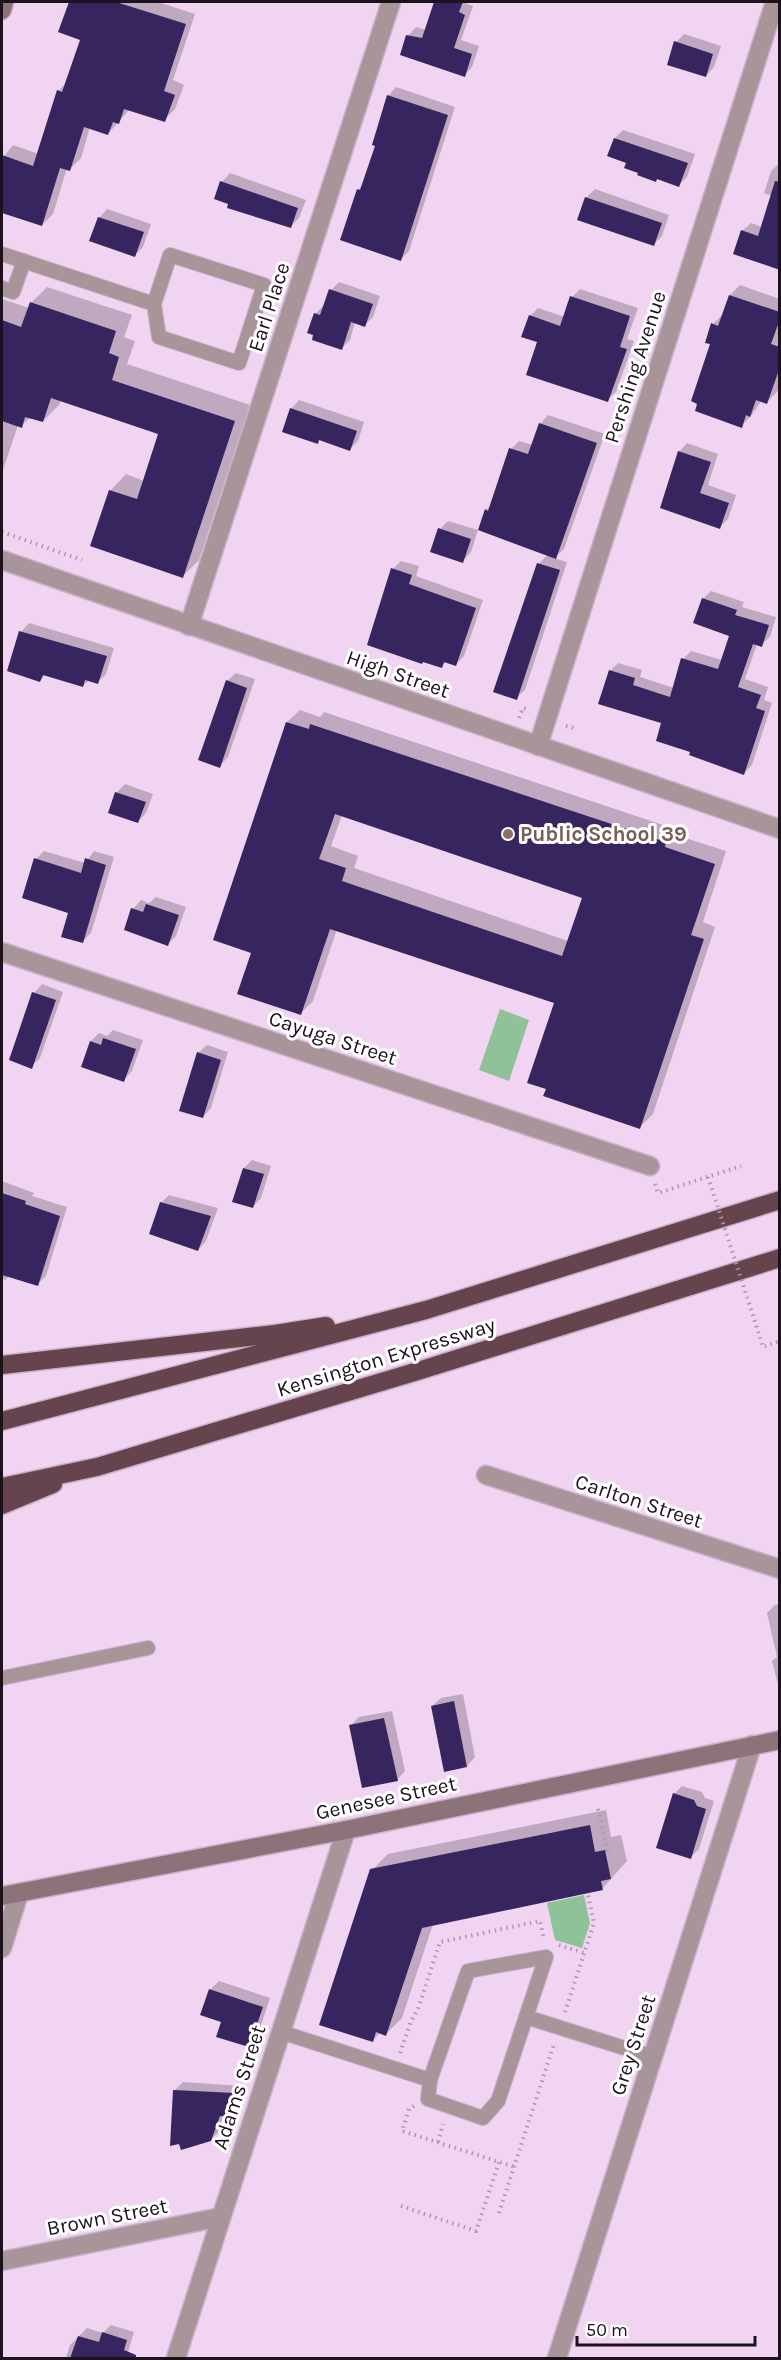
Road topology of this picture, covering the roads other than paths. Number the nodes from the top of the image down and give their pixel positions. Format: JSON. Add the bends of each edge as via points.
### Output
{"nodes":[{"id":1,"x":4,"y":2,"type":"edge"},
{"id":2,"x":391,"y":2,"type":"edge"},
{"id":3,"x":775,"y":2,"type":"edge"},
{"id":4,"x":2,"y":10,"type":"edge"},
{"id":5,"x":2,"y":254,"type":"edge"},
{"id":6,"x":24,"y":261,"type":"junction"},
{"id":7,"x":2,"y":288,"type":"edge"},
{"id":8,"x":154,"y":303,"type":"junction"},
{"id":9,"x":2,"y":560,"type":"edge"},
{"id":10,"x":189,"y":626,"type":"junction"},
{"id":11,"x":538,"y":746,"type":"junction"},
{"id":12,"x":780,"y":829,"type":"edge"},
{"id":13,"x":2,"y":952,"type":"edge"},
{"id":14,"x":650,"y":1166,"type":"dead end"},
{"id":15,"x":780,"y":1200,"type":"edge"},
{"id":16,"x":780,"y":1258,"type":"edge"},
{"id":17,"x":426,"y":1310,"type":"junction"},
{"id":18,"x":2,"y":1365,"type":"edge"},
{"id":19,"x":2,"y":1421,"type":"edge"},
{"id":20,"x":97,"y":1467,"type":"junction"},
{"id":21,"x":486,"y":1475,"type":"dead end"},
{"id":22,"x":2,"y":1487,"type":"edge"},
{"id":23,"x":2,"y":1505,"type":"edge"},
{"id":24,"x":780,"y":1569,"type":"edge"},
{"id":25,"x":148,"y":1648,"type":"dead end"},
{"id":26,"x":2,"y":1678,"type":"edge"},
{"id":27,"x":780,"y":1740,"type":"edge"},
{"id":28,"x":752,"y":1745,"type":"junction"},
{"id":29,"x":346,"y":1830,"type":"junction"},
{"id":30,"x":10,"y":1894,"type":"edge"},
{"id":31,"x":2,"y":1948,"type":"edge"},
{"id":32,"x":526,"y":2017,"type":"junction"},
{"id":33,"x":281,"y":2032,"type":"junction"},
{"id":34,"x":653,"y":2057,"type":"junction"},
{"id":35,"x":430,"y":2080,"type":"junction"},
{"id":36,"x":221,"y":2217,"type":"junction"},
{"id":37,"x":2,"y":2261,"type":"edge"},
{"id":38,"x":176,"y":2358,"type":"edge"},
{"id":39,"x":557,"y":2358,"type":"edge"}],
"edges":[{"from":1,"to":4,"type":"main road"},
{"from":2,"to":10,"type":"street","name":"Earl Place"},
{"from":3,"to":11,"type":"street","name":"Pershing Avenue"},
{"from":5,"to":6,"type":"lane"},
{"from":6,"to":7,"type":"lane","via":[[14,292]]},
{"from":6,"to":8,"type":"lane"},
{"from":8,"to":8,"type":"lane","via":[[170,255],[264,285],[239,363],[159,337]]},
{"from":9,"to":10,"type":"street","name":"High Street"},
{"from":10,"to":11,"type":"street","name":"High Street"},
{"from":11,"to":12,"type":"street","name":"High Street"},
{"from":13,"to":14,"type":"street","name":"Cayuga Street"},
{"from":15,"to":17,"type":"highway","name":"Kensington Expressway"},
{"from":16,"to":20,"type":"highway","name":"Kensington Expressway"},
{"from":17,"to":18,"type":"highway","via":[[275,1334]]},
{"from":17,"to":19,"type":"highway","name":"Kensington Expressway"},
{"from":20,"to":22,"type":"highway","name":"Kensington Expressway"},
{"from":20,"to":23,"type":"highway"},
{"from":21,"to":24,"type":"street","name":"Carlton Street"},
{"from":25,"to":26,"type":"lane"},
{"from":27,"to":28,"type":"main road","name":"Genesee Street"},
{"from":28,"to":29,"type":"main road","name":"Genesee Street"},
{"from":28,"to":34,"type":"street","name":"Grey Street"},
{"from":29,"to":30,"type":"main road","name":"Genesee Street"},
{"from":29,"to":33,"type":"street","name":"Adams Street"},
{"from":30,"to":31,"type":"street"},
{"from":32,"to":34,"type":"lane"},
{"from":32,"to":35,"type":"lane","via":[[498,2101],[483,2118],[428,2099]]},
{"from":32,"to":35,"type":"lane","via":[[546,1957],[468,1971]]},
{"from":33,"to":35,"type":"lane"},
{"from":33,"to":36,"type":"street","name":"Adams Street"},
{"from":34,"to":39,"type":"street","name":"Grey Street"},
{"from":36,"to":37,"type":"street","name":"Brown Street"},
{"from":36,"to":38,"type":"street","name":"Adams Street"}]}
